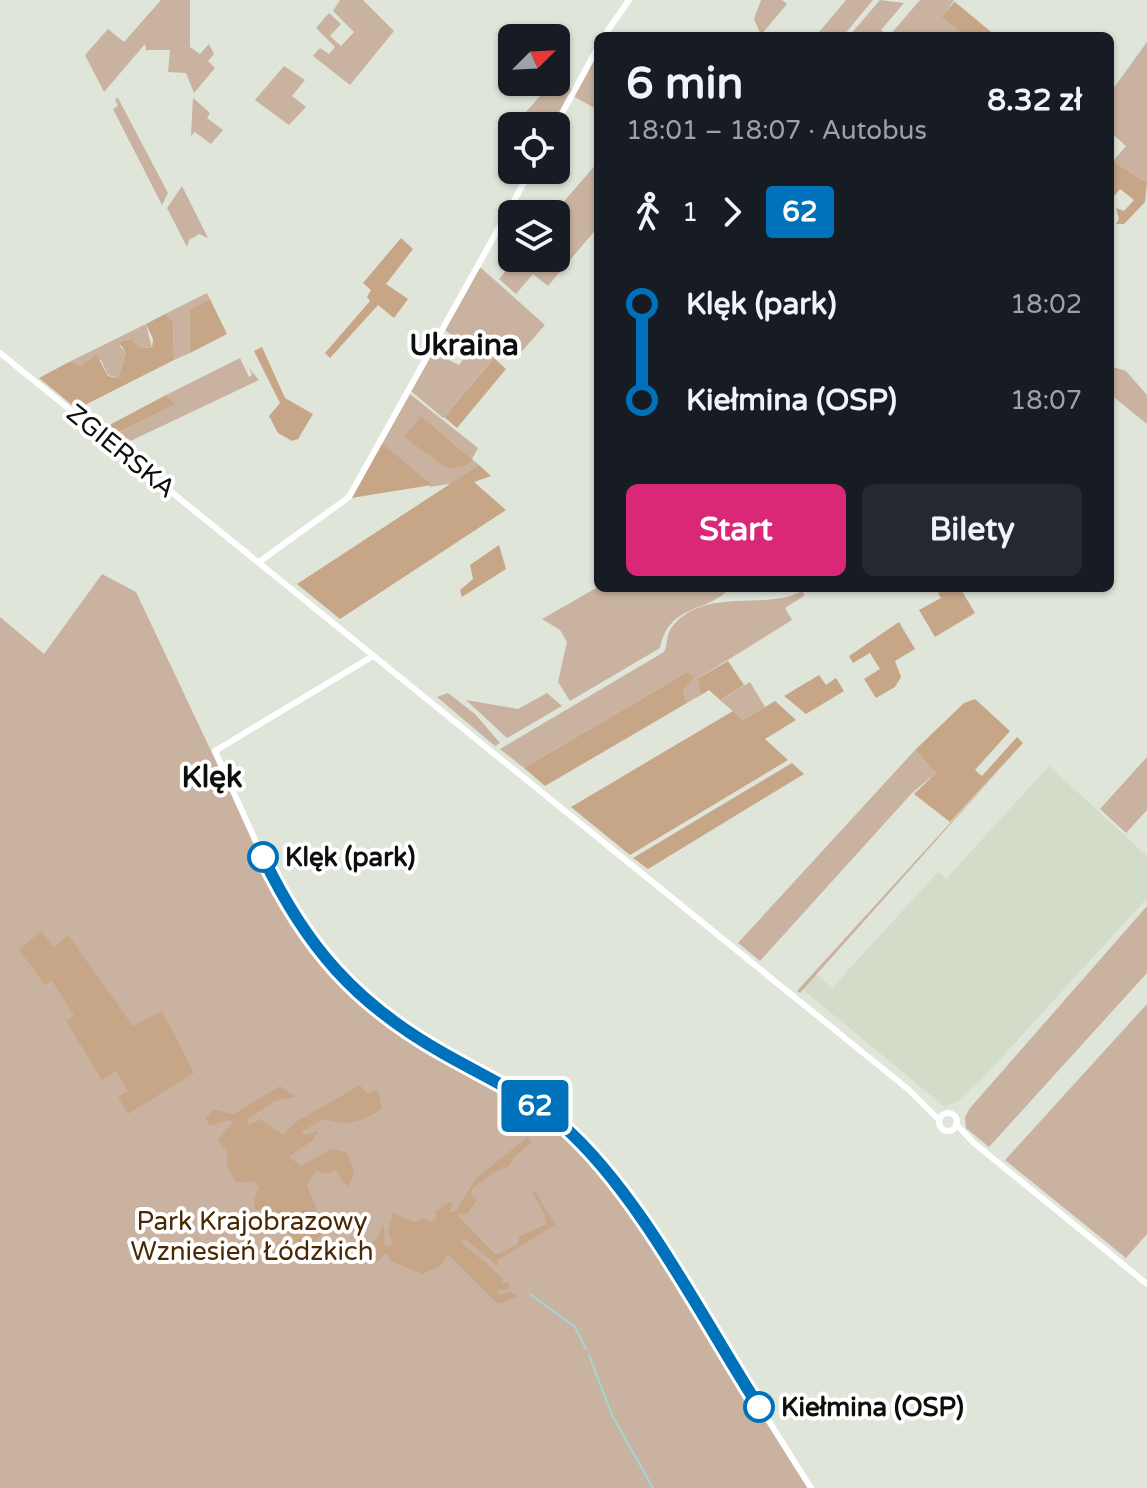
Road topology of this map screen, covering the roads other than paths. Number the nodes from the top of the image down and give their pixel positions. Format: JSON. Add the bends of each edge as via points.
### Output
{"nodes":[{"id":1,"x":629,"y":0,"type":"edge"},
{"id":2,"x":607,"y":32,"type":"edge"},
{"id":3,"x":594,"y":54,"type":"edge"},
{"id":4,"x":563,"y":112,"type":"edge"},
{"id":5,"x":523,"y":184,"type":"edge"},
{"id":6,"x":0,"y":353,"type":"edge"},
{"id":7,"x":259,"y":562,"type":"junction"},
{"id":8,"x":373,"y":656,"type":"junction"},
{"id":9,"x":942,"y":1117,"type":"junction"},
{"id":10,"x":954,"y":1127,"type":"junction"},
{"id":11,"x":1147,"y":1284,"type":"edge"},
{"id":12,"x":811,"y":1488,"type":"edge"}],
"edges":[{"from":1,"to":2,"type":"street"},
{"from":3,"to":4,"type":"street"},
{"from":5,"to":7,"type":"street","via":[[349,497]]},
{"from":6,"to":7,"type":"street","name":"ZGIERSKA"},
{"from":7,"to":8,"type":"street","name":"ZGIERSKA"},
{"from":8,"to":9,"type":"street","name":"ZGIERSKA"},
{"from":8,"to":12,"type":"street","via":[[215,751],[265,862],[313,945],[375,1010],[550,1116],[593,1156],[665,1256]]},
{"from":9,"to":10,"type":"street","via":[[943,1129]]},
{"from":9,"to":10,"type":"street","via":[[953,1115]]},
{"from":10,"to":11,"type":"street"}]}
